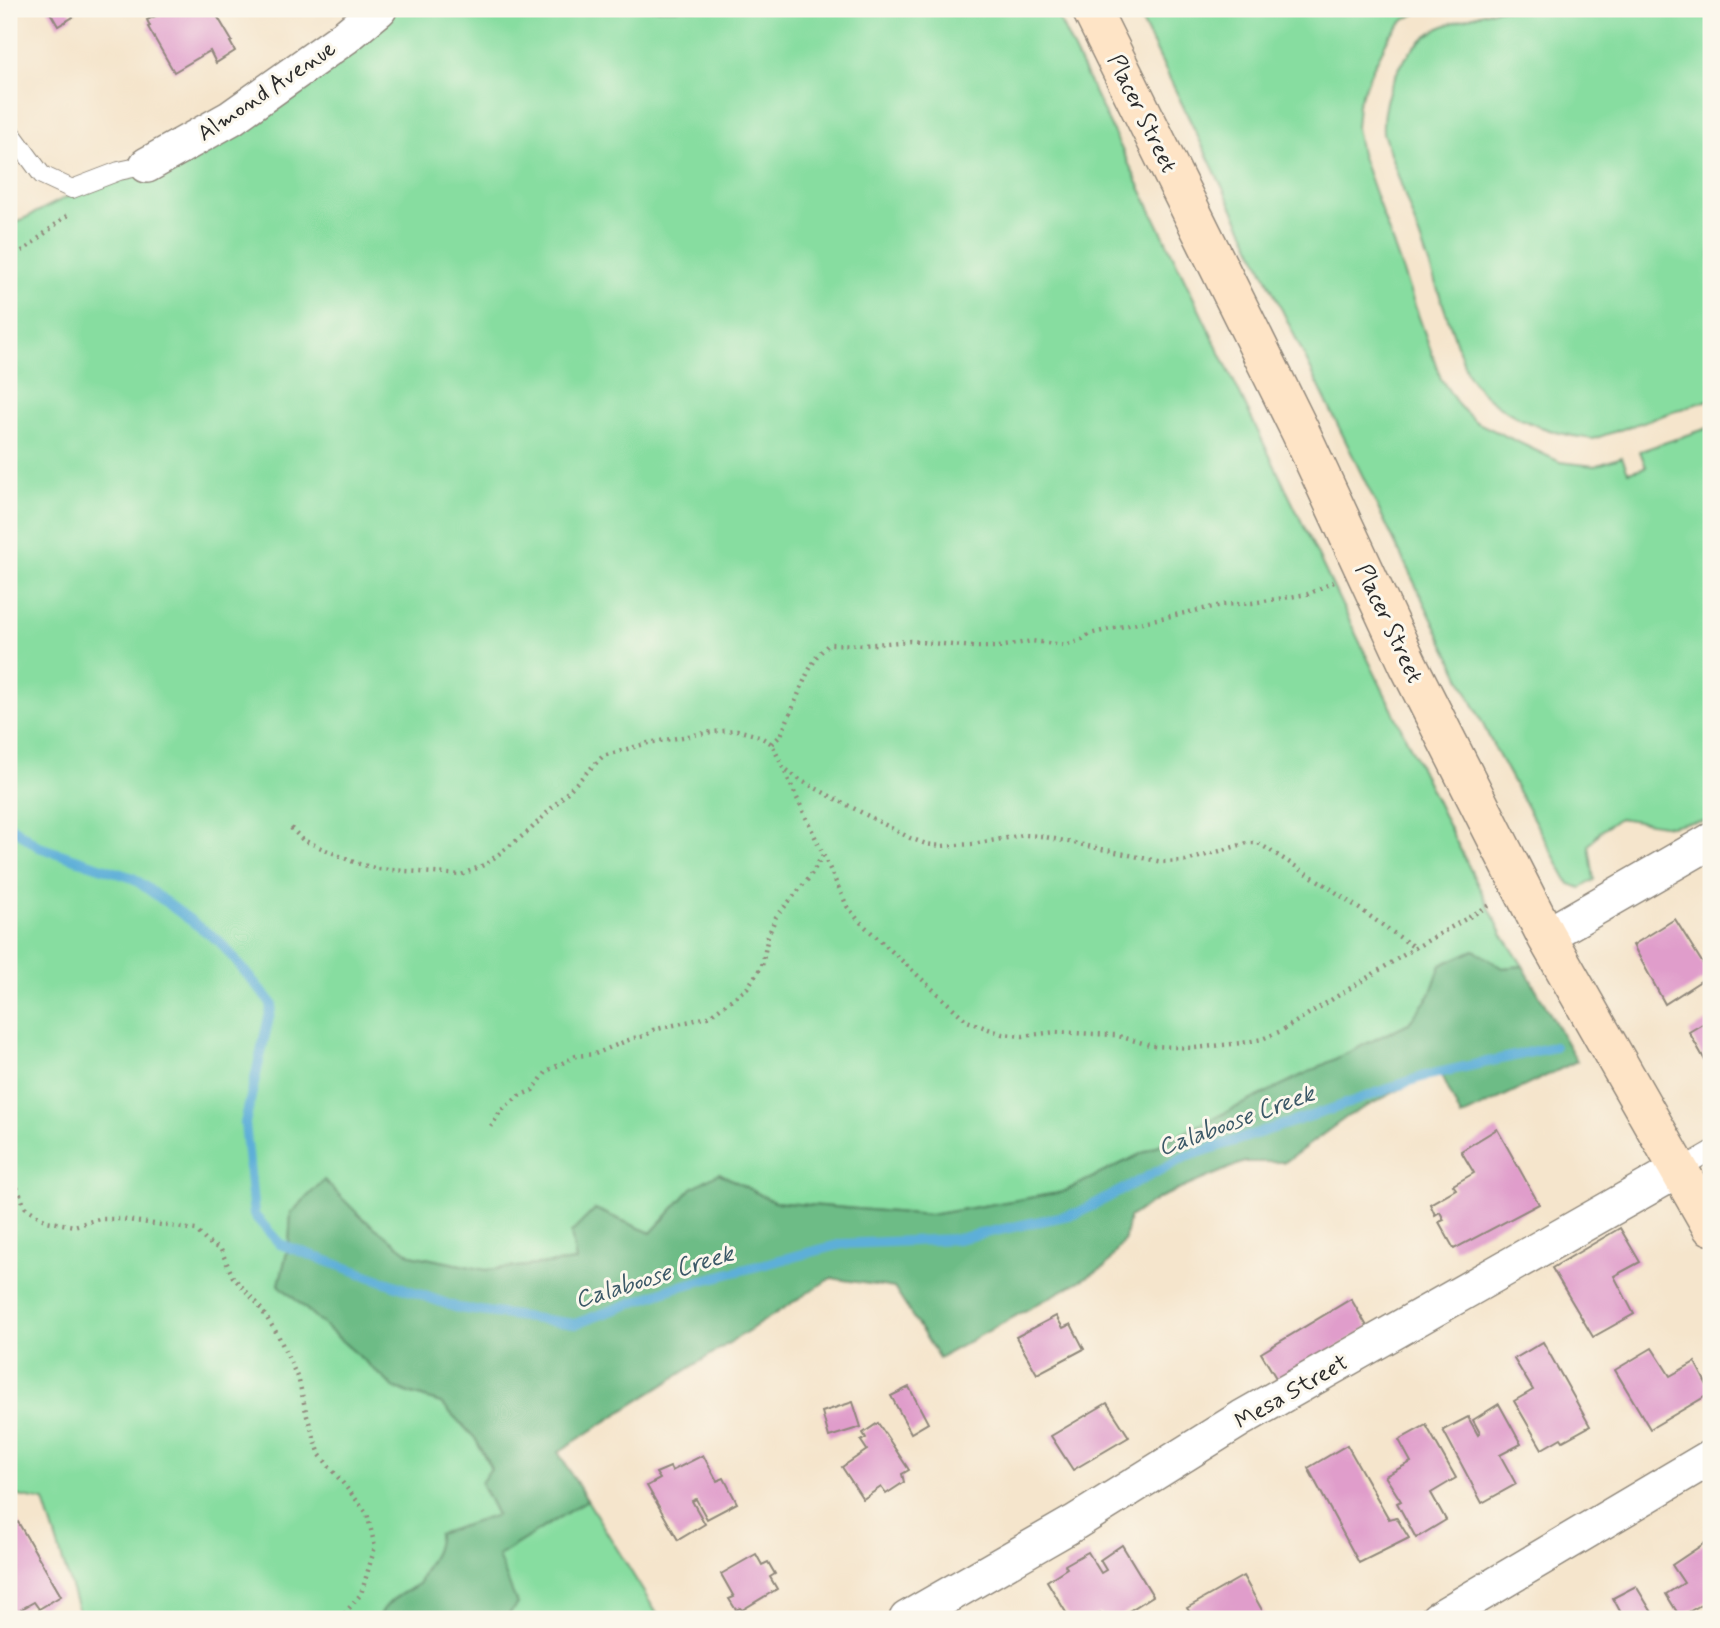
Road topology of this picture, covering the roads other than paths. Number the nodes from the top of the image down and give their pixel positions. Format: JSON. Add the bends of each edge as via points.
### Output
{"nodes":[{"id":1,"x":379,"y":9,"type":"edge"},
{"id":2,"x":1091,"y":9,"type":"edge"},
{"id":3,"x":9,"y":130,"type":"edge"},
{"id":4,"x":147,"y":165,"type":"joint"},
{"id":5,"x":1711,"y":841,"type":"edge"},
{"id":6,"x":1546,"y":936,"type":"junction"},
{"id":7,"x":1696,"y":1160,"type":"edge"},
{"id":8,"x":1711,"y":1226,"type":"edge"},
{"id":9,"x":1711,"y":1458,"type":"edge"},
{"id":10,"x":907,"y":1619,"type":"edge"},
{"id":11,"x":1438,"y":1619,"type":"edge"}],
"edges":[{"from":1,"to":4,"type":"street","name":"Almond Avenue","via":[[231,118]]},
{"from":2,"to":6,"type":"main road","name":"Placer Street","via":[[1300,431],[1408,664]]},
{"from":3,"to":4,"type":"lane","via":[[43,175],[72,189]]},
{"from":5,"to":6,"type":"street"},
{"from":6,"to":7,"type":"main road","name":"Placer Street"},
{"from":7,"to":8,"type":"main road","name":"Placer Street"},
{"from":7,"to":10,"type":"street","name":"Mesa Street","via":[[1242,1418]]},
{"from":9,"to":11,"type":"street"}]}
